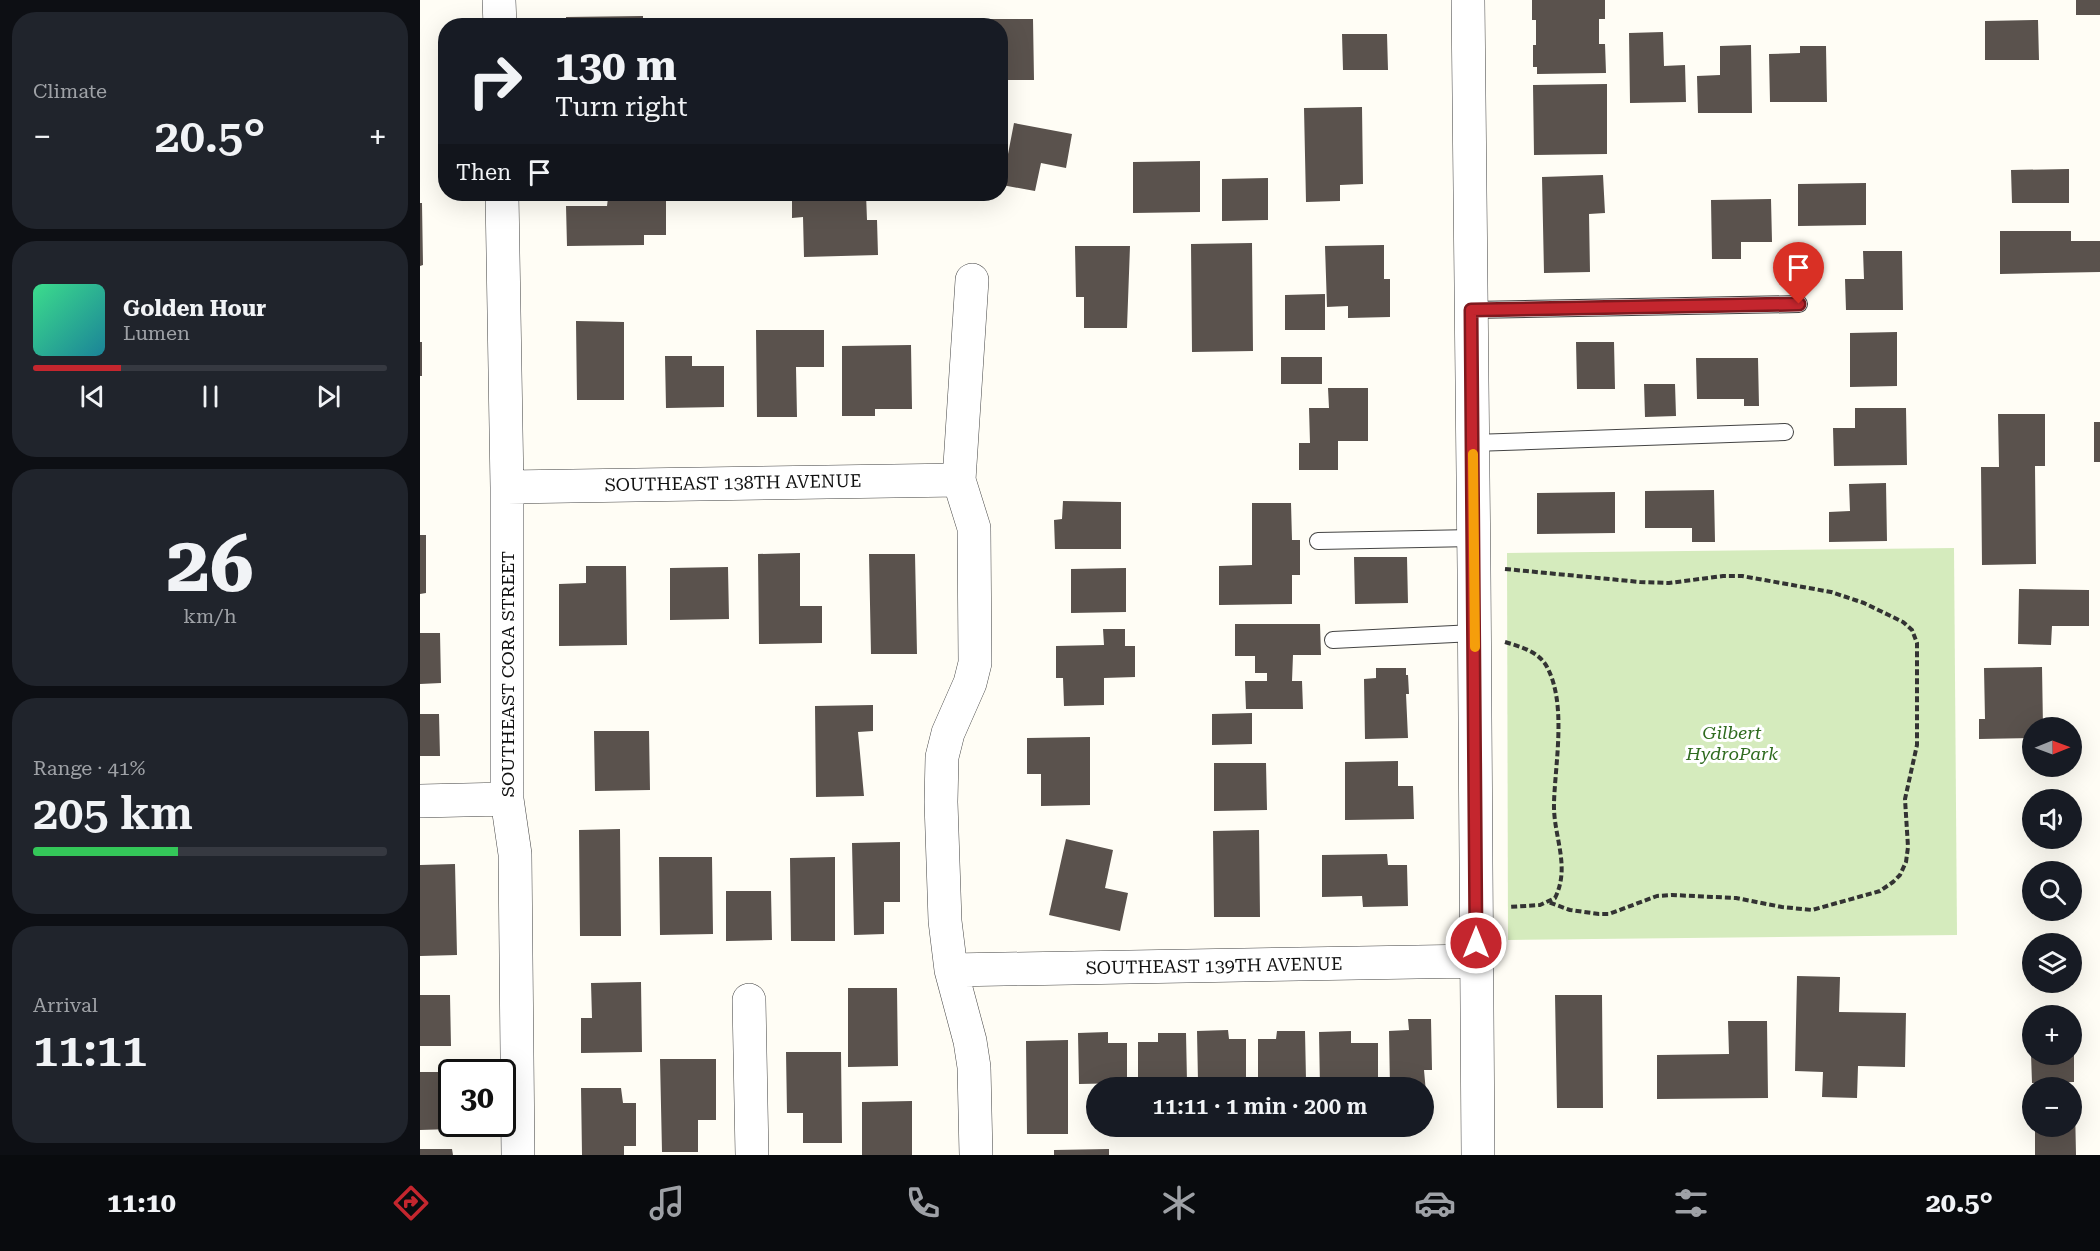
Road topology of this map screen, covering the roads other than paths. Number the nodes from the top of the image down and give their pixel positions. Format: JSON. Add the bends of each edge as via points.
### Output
{"nodes":[{"id":1,"x":499,"y":0,"type":"edge"},
{"id":2,"x":1468,"y":0,"type":"edge"},
{"id":3,"x":500,"y":18,"type":"edge"},
{"id":4,"x":502,"y":201,"type":"edge"},
{"id":5,"x":972,"y":280,"type":"dead end"},
{"id":6,"x":1799,"y":304,"type":"dead end"},
{"id":7,"x":1471,"y":310,"type":"junction"},
{"id":8,"x":1785,"y":432,"type":"dead end"},
{"id":9,"x":1473,"y":443,"type":"junction"},
{"id":10,"x":959,"y":480,"type":"junction"},
{"id":11,"x":507,"y":487,"type":"junction"},
{"id":12,"x":1474,"y":537,"type":"junction"},
{"id":13,"x":1318,"y":541,"type":"dead end"},
{"id":14,"x":1475,"y":638,"type":"junction"},
{"id":15,"x":1333,"y":640,"type":"dead end"},
{"id":16,"x":507,"y":799,"type":"junction"},
{"id":17,"x":420,"y":801,"type":"edge"},
{"id":18,"x":1476,"y":961,"type":"junction"},
{"id":19,"x":951,"y":970,"type":"junction"},
{"id":20,"x":749,"y":1000,"type":"dead end"},
{"id":21,"x":518,"y":1155,"type":"edge"},
{"id":22,"x":752,"y":1155,"type":"edge"},
{"id":23,"x":976,"y":1155,"type":"edge"},
{"id":24,"x":1478,"y":1155,"type":"edge"}],
"edges":[{"from":1,"to":3,"type":"street"},
{"from":2,"to":7,"type":"street"},
{"from":4,"to":11,"type":"street","name":"SOUTHEAST CORA STREET"},
{"from":5,"to":10,"type":"street"},
{"from":6,"to":7,"type":"lane"},
{"from":7,"to":9,"type":"street"},
{"from":8,"to":9,"type":"lane"},
{"from":9,"to":12,"type":"street"},
{"from":10,"to":11,"type":"street","name":"SOUTHEAST 138TH AVENUE"},
{"from":10,"to":19,"type":"street","via":[[974,528],[975,663],[942,757],[945,921]]},
{"from":11,"to":16,"type":"street","name":"SOUTHEAST CORA STREET"},
{"from":12,"to":13,"type":"lane"},
{"from":12,"to":14,"type":"street"},
{"from":14,"to":15,"type":"lane"},
{"from":14,"to":18,"type":"street"},
{"from":16,"to":17,"type":"street"},
{"from":16,"to":21,"type":"street","name":"SOUTHEAST CORA STREET","via":[[515,854]]},
{"from":18,"to":19,"type":"street","name":"SOUTHEAST 139TH AVENUE"},
{"from":18,"to":24,"type":"street"},
{"from":19,"to":23,"type":"street","via":[[974,1067]]},
{"from":20,"to":22,"type":"street"}]}
